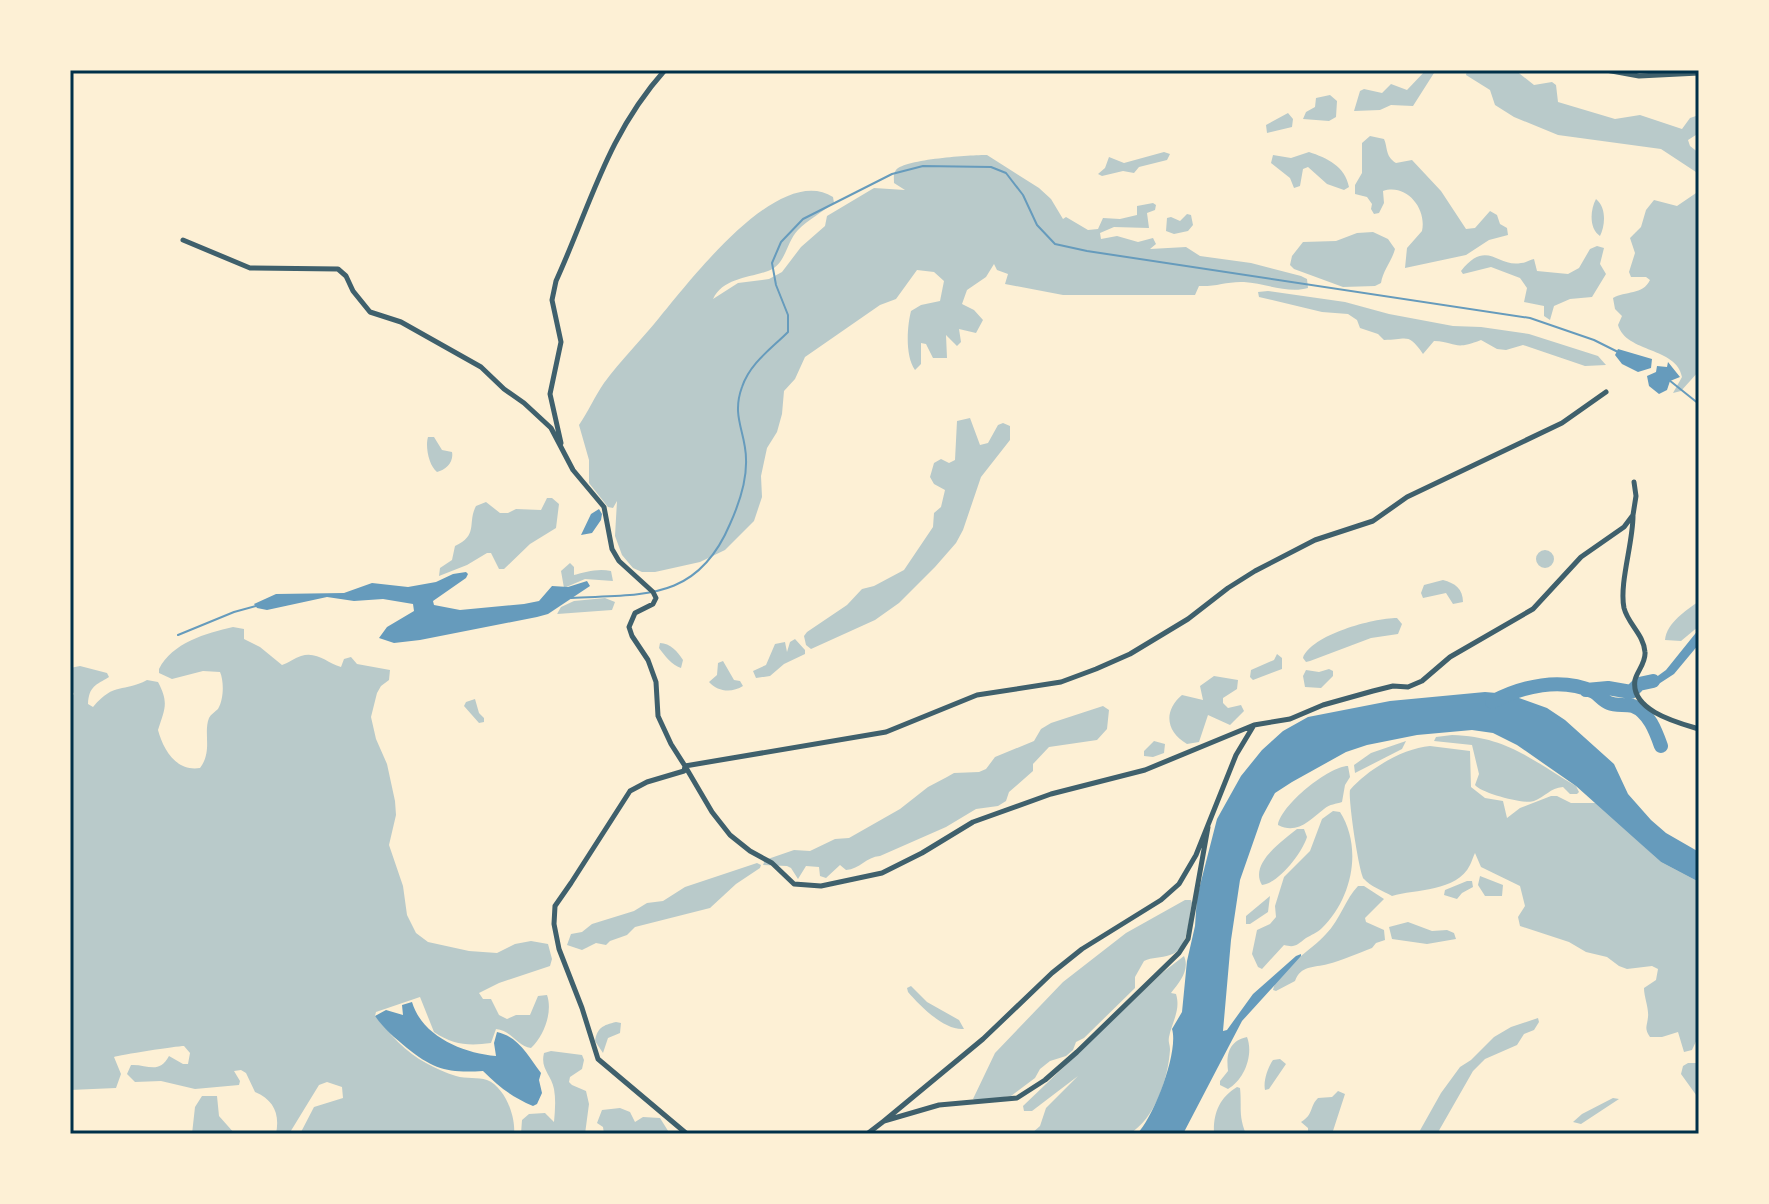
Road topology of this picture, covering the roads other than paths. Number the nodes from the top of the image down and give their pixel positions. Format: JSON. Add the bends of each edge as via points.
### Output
{"nodes":[{"id":1,"x":665,"y":70,"type":"edge"},
{"id":2,"x":1606,"y":70,"type":"edge"},
{"id":3,"x":1699,"y":73,"type":"edge"},
{"id":4,"x":183,"y":240,"type":"dead end"},
{"id":5,"x":1606,"y":392,"type":"dead end"},
{"id":6,"x":563,"y":452,"type":"junction"},
{"id":7,"x":1634,"y":482,"type":"dead end"},
{"id":8,"x":1633,"y":515,"type":"junction"},
{"id":9,"x":1254,"y":725,"type":"junction"},
{"id":10,"x":1699,"y":729,"type":"edge"},
{"id":11,"x":685,"y":766,"type":"junction"},
{"id":12,"x":1208,"y":827,"type":"junction"},
{"id":13,"x":884,"y":1121,"type":"junction"},
{"id":14,"x":687,"y":1134,"type":"edge"},
{"id":15,"x":867,"y":1134,"type":"edge"}],
"edges":[{"from":1,"to":6,"type":"street","via":[[646,89],[607,155],[556,281],[552,300],[561,342],[550,394]]},
{"from":2,"to":3,"type":"street","via":[[1639,76]]},
{"from":4,"to":6,"type":"street","via":[[250,268],[338,269],[370,312],[401,322],[481,367],[539,415]]},
{"from":5,"to":11,"type":"street","via":[[1562,423],[1407,497],[1373,521],[1315,540],[1255,571],[1188,619],[1096,669],[1061,682],[977,695],[886,732]]},
{"from":6,"to":11,"type":"street","via":[[604,507],[619,561],[656,598],[635,613],[629,627],[656,682],[658,716]]},
{"from":7,"to":8,"type":"street"},
{"from":8,"to":9,"type":"street","via":[[1581,557],[1533,609],[1450,657],[1422,681]]},
{"from":8,"to":10,"type":"street","via":[[1624,607],[1646,653],[1636,687],[1641,701],[1654,712]]},
{"from":9,"to":11,"type":"street","via":[[1145,770],[1051,794],[973,822],[882,873],[821,886],[794,884],[730,835]]},
{"from":9,"to":12,"type":"street","via":[[1236,755]]},
{"from":11,"to":14,"type":"street","via":[[678,774],[630,791],[560,896],[554,924],[598,1059]]},
{"from":12,"to":13,"type":"street","via":[[1179,884],[1052,973]]},
{"from":12,"to":13,"type":"street","via":[[1188,939],[1077,1052],[1017,1098],[939,1105]]},
{"from":13,"to":15,"type":"street"}]}
